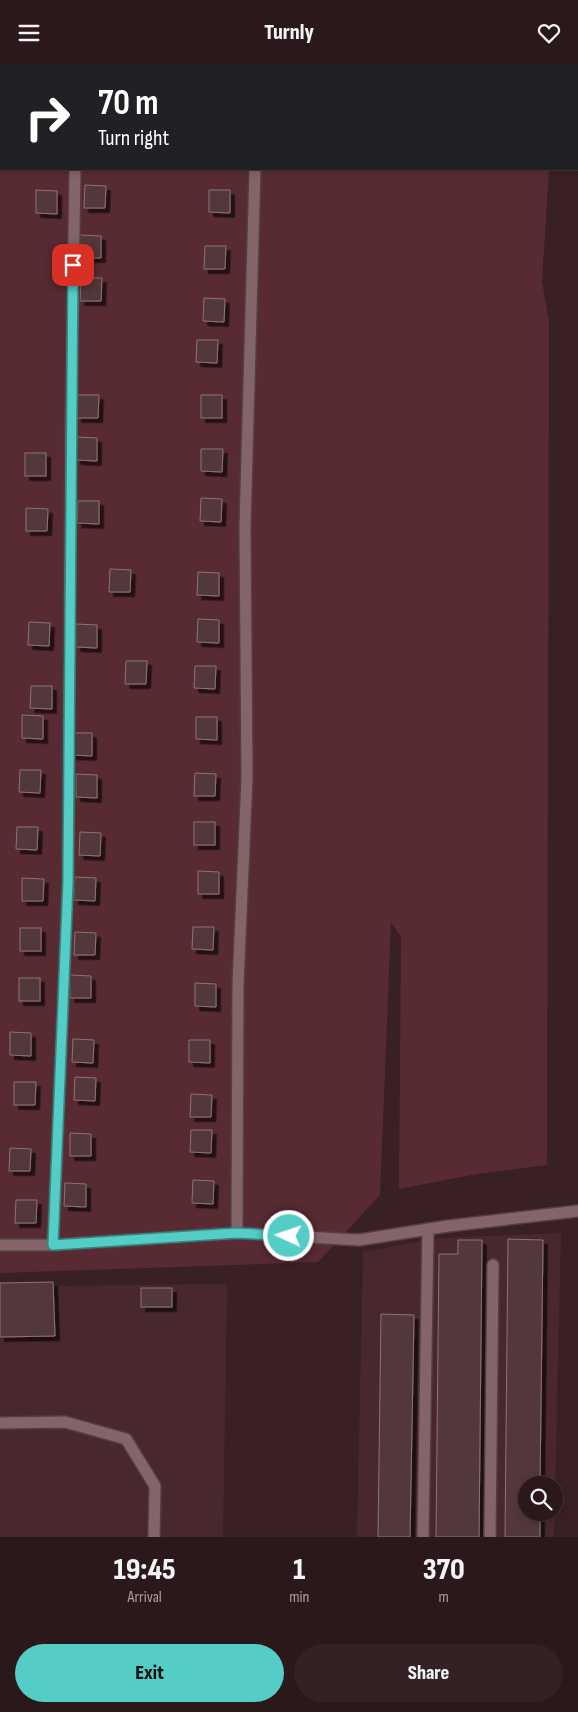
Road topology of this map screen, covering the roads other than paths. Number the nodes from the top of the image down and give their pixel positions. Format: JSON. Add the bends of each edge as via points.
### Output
{"nodes":[{"id":1,"x":75,"y":170,"type":"edge"},
{"id":2,"x":255,"y":170,"type":"edge"},
{"id":3,"x":578,"y":1211,"type":"edge"},
{"id":4,"x":428,"y":1229,"type":"junction"},
{"id":5,"x":237,"y":1233,"type":"junction"},
{"id":6,"x":0,"y":1245,"type":"edge"},
{"id":7,"x":53,"y":1245,"type":"junction"},
{"id":8,"x":493,"y":1265,"type":"dead end"},
{"id":9,"x":0,"y":1423,"type":"edge"},
{"id":10,"x":154,"y":1537,"type":"edge"},
{"id":11,"x":422,"y":1537,"type":"edge"},
{"id":12,"x":490,"y":1537,"type":"edge"}],
"edges":[{"from":1,"to":7,"type":"lane","via":[[68,883]]},
{"from":2,"to":5,"type":"lane","via":[[245,527],[247,778],[238,983]]},
{"from":3,"to":4,"type":"lane"},
{"from":4,"to":5,"type":"lane","via":[[359,1240]]},
{"from":4,"to":11,"type":"lane"},
{"from":5,"to":7,"type":"lane"},
{"from":6,"to":7,"type":"lane"},
{"from":8,"to":12,"type":"lane"},
{"from":9,"to":10,"type":"lane","via":[[65,1423],[126,1439],[155,1486]]}]}
